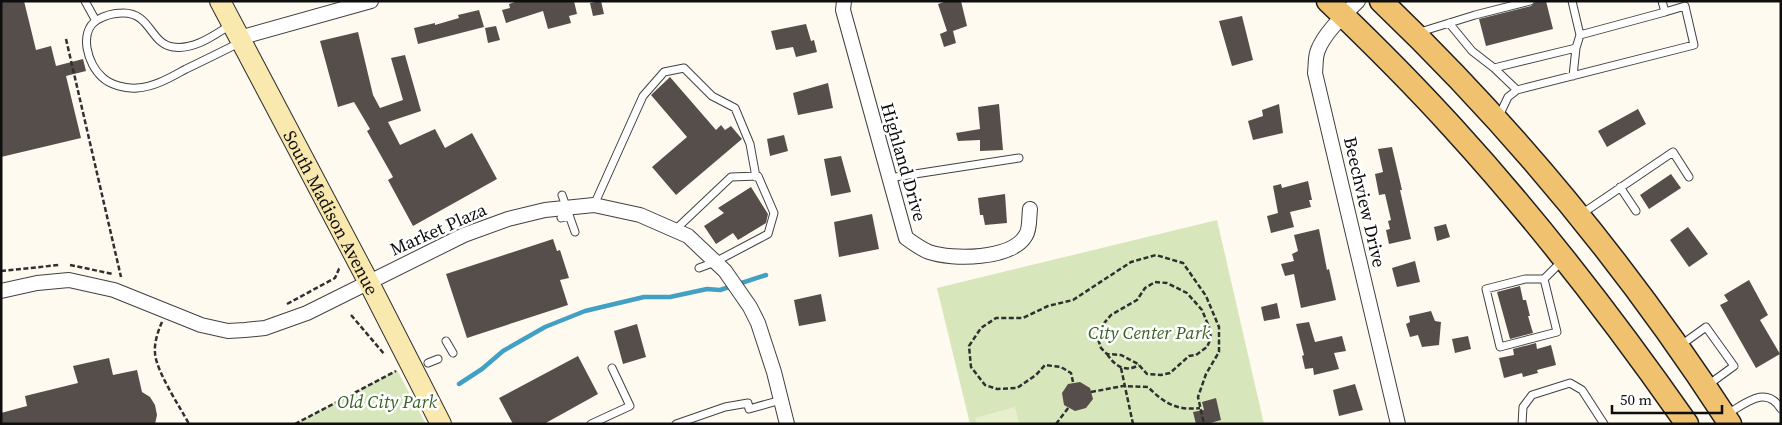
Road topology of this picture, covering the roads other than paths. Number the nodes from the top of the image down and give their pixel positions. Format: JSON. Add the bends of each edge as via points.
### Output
{"nodes":[{"id":1,"x":85,"y":1,"type":"edge"},
{"id":2,"x":220,"y":1,"type":"edge"},
{"id":3,"x":371,"y":1,"type":"edge"},
{"id":4,"x":844,"y":1,"type":"edge"},
{"id":5,"x":1381,"y":1,"type":"edge"},
{"id":6,"x":1530,"y":1,"type":"edge"},
{"id":7,"x":1572,"y":1,"type":"edge"},
{"id":8,"x":1662,"y":1,"type":"edge"},
{"id":9,"x":1343,"y":6,"type":"edge"},
{"id":10,"x":1665,"y":12,"type":"junction"},
{"id":11,"x":96,"y":21,"type":"junction"},
{"id":12,"x":1449,"y":23,"type":"junction"},
{"id":13,"x":1415,"y":34,"type":"junction"},
{"id":14,"x":237,"y":35,"type":"junction"},
{"id":15,"x":1580,"y":35,"type":"junction"},
{"id":16,"x":1576,"y":48,"type":"junction"},
{"id":17,"x":1494,"y":68,"type":"junction"},
{"id":18,"x":1574,"y":76,"type":"junction"},
{"id":19,"x":1517,"y":90,"type":"junction"},
{"id":20,"x":1496,"y":121,"type":"junction"},
{"id":21,"x":1019,"y":158,"type":"dead end"},
{"id":22,"x":756,"y":176,"type":"junction"},
{"id":23,"x":1689,"y":177,"type":"dead end"},
{"id":24,"x":888,"y":178,"type":"junction"},
{"id":25,"x":1620,"y":187,"type":"junction"},
{"id":26,"x":594,"y":205,"type":"junction"},
{"id":27,"x":564,"y":209,"type":"junction"},
{"id":28,"x":1030,"y":209,"type":"dead end"},
{"id":29,"x":1636,"y":210,"type":"dead end"},
{"id":30,"x":1578,"y":216,"type":"junction"},
{"id":31,"x":674,"y":230,"type":"junction"},
{"id":32,"x":574,"y":232,"type":"dead end"},
{"id":33,"x":1564,"y":259,"type":"junction"},
{"id":34,"x":715,"y":262,"type":"junction"},
{"id":35,"x":698,"y":268,"type":"dead end"},
{"id":36,"x":1544,"y":279,"type":"junction"},
{"id":37,"x":369,"y":283,"type":"junction"},
{"id":38,"x":1,"y":291,"type":"edge"},
{"id":39,"x":446,"y":341,"type":"dead end"},
{"id":40,"x":1679,"y":347,"type":"junction"},
{"id":41,"x":453,"y":353,"type":"dead end"},
{"id":42,"x":438,"y":359,"type":"dead end"},
{"id":43,"x":428,"y":363,"type":"dead end"},
{"id":44,"x":612,"y":368,"type":"dead end"},
{"id":45,"x":1706,"y":387,"type":"junction"},
{"id":46,"x":781,"y":400,"type":"junction"},
{"id":47,"x":1781,"y":410,"type":"edge"},
{"id":48,"x":1727,"y":420,"type":"edge"},
{"id":49,"x":441,"y":424,"type":"edge"},
{"id":50,"x":591,"y":424,"type":"edge"},
{"id":51,"x":676,"y":424,"type":"edge"},
{"id":52,"x":787,"y":424,"type":"edge"},
{"id":53,"x":1398,"y":424,"type":"edge"},
{"id":54,"x":1522,"y":424,"type":"edge"},
{"id":55,"x":1604,"y":424,"type":"edge"},
{"id":56,"x":1687,"y":424,"type":"edge"}],
"edges":[{"from":1,"to":11,"type":"lane"},
{"from":2,"to":14,"type":"main road","name":"South Madison Avenue"},
{"from":3,"to":14,"type":"street"},
{"from":4,"to":24,"type":"street","name":"Highland Drive","via":[[843,10]]},
{"from":5,"to":13,"type":"main road"},
{"from":6,"to":12,"type":"lane"},
{"from":7,"to":15,"type":"lane"},
{"from":8,"to":10,"type":"lane"},
{"from":9,"to":33,"type":"main road"},
{"from":9,"to":53,"type":"street","name":"Beechview Drive","via":[[1317,51],[1315,73]]},
{"from":10,"to":15,"type":"lane"},
{"from":10,"to":18,"type":"lane","via":[[1685,6],[1694,45]]},
{"from":11,"to":14,"type":"lane","via":[[128,12],[145,20],[162,43],[172,47]]},
{"from":11,"to":14,"type":"lane","via":[[87,34],[89,56],[101,77],[124,87],[137,88],[164,81]]},
{"from":12,"to":13,"type":"lane"},
{"from":12,"to":17,"type":"lane","via":[[1472,51]]},
{"from":13,"to":20,"type":"main road"},
{"from":14,"to":37,"type":"main road","name":"South Madison Avenue"},
{"from":15,"to":16,"type":"lane"},
{"from":16,"to":17,"type":"lane"},
{"from":16,"to":18,"type":"lane"},
{"from":17,"to":19,"type":"lane"},
{"from":18,"to":19,"type":"lane"},
{"from":19,"to":20,"type":"lane","via":[[1508,97]]},
{"from":20,"to":30,"type":"main road"},
{"from":21,"to":24,"type":"lane"},
{"from":22,"to":26,"type":"lane","via":[[750,144],[735,108],[712,96],[684,68],[664,72],[643,96]]},
{"from":22,"to":31,"type":"lane","via":[[732,177]]},
{"from":22,"to":34,"type":"lane","via":[[774,213],[768,234]]},
{"from":23,"to":25,"type":"lane","via":[[1673,152]]},
{"from":24,"to":28,"type":"street","name":"Highland Drive","via":[[906,238],[940,255],[990,256],[1014,247],[1027,235]]},
{"from":25,"to":29,"type":"lane"},
{"from":25,"to":30,"type":"lane"},
{"from":26,"to":27,"type":"street","name":"Market Plaza"},
{"from":26,"to":31,"type":"street","name":"Market Plaza","via":[[640,215]]},
{"from":27,"to":32,"type":"lane"},
{"from":27,"to":37,"type":"street","name":"Market Plaza","via":[[519,211]]},
{"from":30,"to":40,"type":"main road"},
{"from":31,"to":34,"type":"street","name":"Market Plaza","via":[[688,236]]},
{"from":33,"to":36,"type":"lane"},
{"from":33,"to":56,"type":"main road"},
{"from":34,"to":35,"type":"lane"},
{"from":34,"to":46,"type":"street","name":"Market Plaza","via":[[750,307],[761,332]]},
{"from":36,"to":36,"type":"lane","via":[[1556,332],[1500,346],[1486,289],[1526,279]]},
{"from":37,"to":38,"type":"street","name":"Market Plaza","via":[[307,313],[265,328],[245,330],[215,329],[114,290],[69,280]]},
{"from":37,"to":49,"type":"main road","name":"South Madison Avenue"},
{"from":39,"to":41,"type":"lane"},
{"from":40,"to":45,"type":"main road"},
{"from":40,"to":45,"type":"lane","via":[[1706,327],[1734,366]]},
{"from":42,"to":43,"type":"lane"},
{"from":44,"to":50,"type":"lane","via":[[630,406]]},
{"from":45,"to":48,"type":"main road"},
{"from":46,"to":51,"type":"lane","via":[[749,409],[748,402],[726,407]]},
{"from":46,"to":52,"type":"street","name":"Market Plaza"},
{"from":47,"to":48,"type":"lane","via":[[1776,400],[1761,396]]},
{"from":54,"to":55,"type":"lane","via":[[1523,406],[1532,394],[1570,383],[1582,390]]}]}
